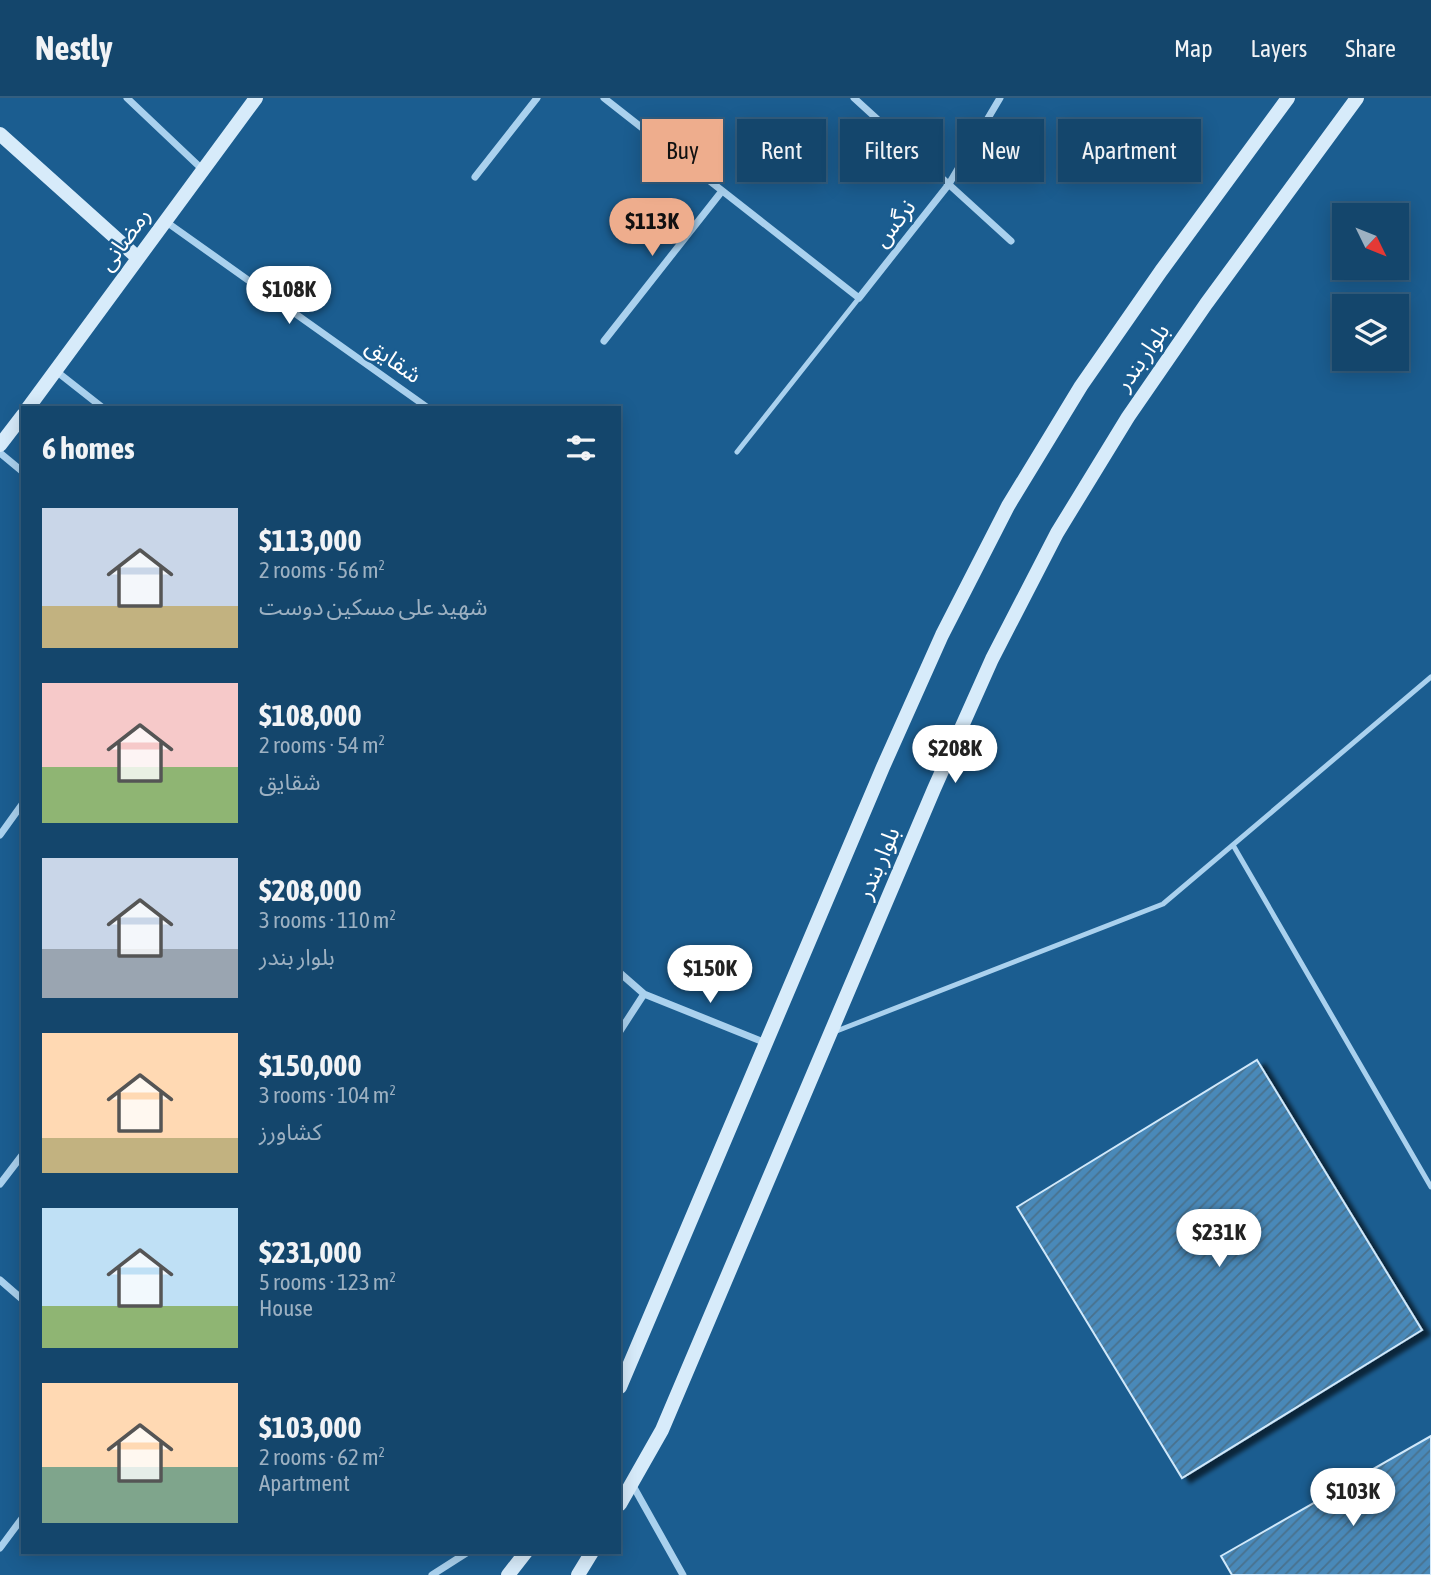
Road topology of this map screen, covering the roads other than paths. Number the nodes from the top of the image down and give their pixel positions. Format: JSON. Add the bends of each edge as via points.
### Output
{"nodes":[{"id":1,"x":127,"y":98,"type":"edge"},
{"id":2,"x":256,"y":98,"type":"edge"},
{"id":3,"x":537,"y":98,"type":"edge"},
{"id":4,"x":604,"y":98,"type":"edge"},
{"id":5,"x":854,"y":98,"type":"edge"},
{"id":6,"x":1000,"y":98,"type":"edge"},
{"id":7,"x":1288,"y":98,"type":"edge"},
{"id":8,"x":1357,"y":98,"type":"edge"},
{"id":9,"x":0,"y":134,"type":"edge"},
{"id":10,"x":203,"y":170,"type":"junction"},
{"id":11,"x":475,"y":177,"type":"dead end"},
{"id":12,"x":949,"y":184,"type":"junction"},
{"id":13,"x":722,"y":191,"type":"junction"},
{"id":14,"x":165,"y":221,"type":"junction"},
{"id":15,"x":1011,"y":241,"type":"dead end"},
{"id":16,"x":138,"y":258,"type":"junction"},
{"id":17,"x":859,"y":298,"type":"junction"},
{"id":18,"x":604,"y":341,"type":"dead end"},
{"id":19,"x":56,"y":371,"type":"junction"},
{"id":20,"x":30,"y":406,"type":"edge"},
{"id":21,"x":100,"y":406,"type":"edge"},
{"id":22,"x":425,"y":406,"type":"edge"},
{"id":23,"x":21,"y":418,"type":"edge"},
{"id":24,"x":0,"y":445,"type":"edge"},
{"id":25,"x":737,"y":452,"type":"dead end"},
{"id":26,"x":0,"y":453,"type":"edge"},
{"id":27,"x":21,"y":470,"type":"edge"},
{"id":28,"x":1431,"y":677,"type":"edge"},
{"id":29,"x":21,"y":806,"type":"edge"},
{"id":30,"x":0,"y":835,"type":"edge"},
{"id":31,"x":1233,"y":845,"type":"junction"},
{"id":32,"x":621,"y":974,"type":"edge"},
{"id":33,"x":644,"y":993,"type":"junction"},
{"id":34,"x":621,"y":1029,"type":"edge"},
{"id":35,"x":831,"y":1033,"type":"junction"},
{"id":36,"x":766,"y":1043,"type":"junction"},
{"id":37,"x":21,"y":1157,"type":"edge"},
{"id":38,"x":0,"y":1184,"type":"edge"},
{"id":39,"x":1431,"y":1187,"type":"edge"},
{"id":40,"x":0,"y":1280,"type":"edge"},
{"id":41,"x":21,"y":1298,"type":"edge"},
{"id":42,"x":621,"y":1385,"type":"edge"},
{"id":43,"x":632,"y":1483,"type":"junction"},
{"id":44,"x":621,"y":1502,"type":"edge"},
{"id":45,"x":21,"y":1520,"type":"edge"},
{"id":46,"x":0,"y":1548,"type":"edge"},
{"id":47,"x":465,"y":1554,"type":"edge"},
{"id":48,"x":525,"y":1554,"type":"edge"},
{"id":49,"x":591,"y":1554,"type":"edge"},
{"id":50,"x":432,"y":1575,"type":"edge"},
{"id":51,"x":509,"y":1575,"type":"edge"},
{"id":52,"x":578,"y":1575,"type":"edge"},
{"id":53,"x":682,"y":1575,"type":"edge"}],
"edges":[{"from":1,"to":10,"type":"street"},
{"from":2,"to":10,"type":"main road","name":"رمضانی"},
{"from":3,"to":11,"type":"street"},
{"from":4,"to":13,"type":"street"},
{"from":5,"to":12,"type":"street"},
{"from":6,"to":12,"type":"street","name":"نرگس"},
{"from":7,"to":36,"type":"main road","name":"بلوار بندر","via":[[1081,386],[1008,506],[942,635]]},
{"from":8,"to":35,"type":"main road","name":"بلوار بندر","via":[[1128,417],[1057,533],[992,659]]},
{"from":9,"to":16,"type":"main road"},
{"from":10,"to":14,"type":"main road","name":"رمضانی"},
{"from":12,"to":15,"type":"street"},
{"from":12,"to":17,"type":"street","name":"نرگس"},
{"from":13,"to":17,"type":"street"},
{"from":13,"to":18,"type":"street"},
{"from":14,"to":16,"type":"main road","name":"رمضانی"},
{"from":14,"to":22,"type":"street","name":"شقایق"},
{"from":16,"to":19,"type":"main road","name":"رمضانی"},
{"from":17,"to":25,"type":"lane"},
{"from":19,"to":20,"type":"main road","name":"رمضانی"},
{"from":19,"to":21,"type":"street"},
{"from":23,"to":24,"type":"main road"},
{"from":26,"to":27,"type":"street"},
{"from":28,"to":31,"type":"lane"},
{"from":29,"to":30,"type":"street"},
{"from":31,"to":35,"type":"lane","via":[[1163,904]]},
{"from":31,"to":39,"type":"lane"},
{"from":32,"to":33,"type":"street"},
{"from":33,"to":34,"type":"street"},
{"from":33,"to":36,"type":"street"},
{"from":35,"to":43,"type":"main road","name":"بلوار بندر","via":[[662,1430]]},
{"from":36,"to":42,"type":"main road","name":"بلوار بندر"},
{"from":37,"to":38,"type":"street"},
{"from":40,"to":41,"type":"street"},
{"from":43,"to":44,"type":"main road","name":"بلوار بندر"},
{"from":43,"to":53,"type":"street"},
{"from":45,"to":46,"type":"street"},
{"from":47,"to":50,"type":"street"},
{"from":48,"to":51,"type":"main road"},
{"from":49,"to":52,"type":"main road"}]}
